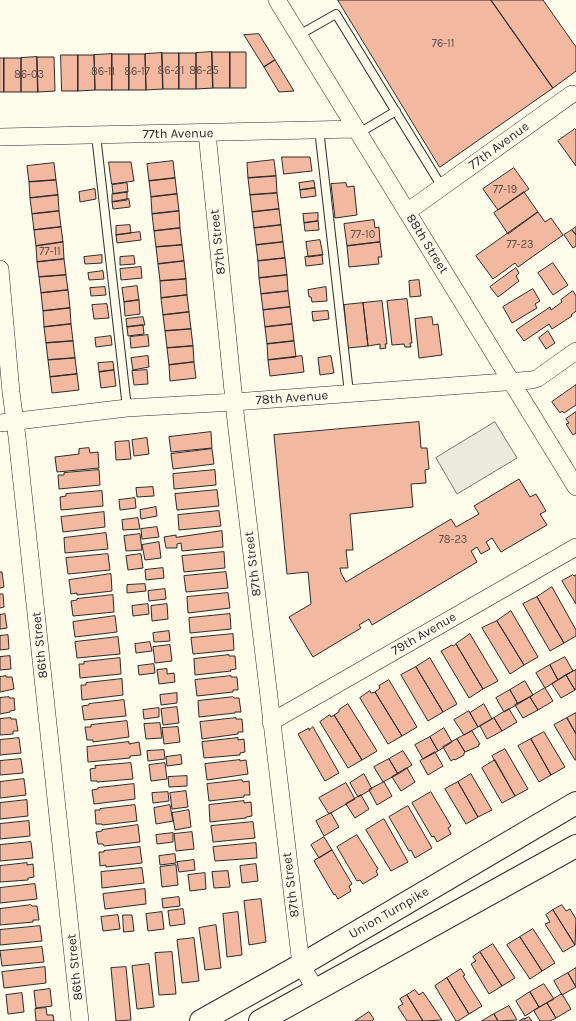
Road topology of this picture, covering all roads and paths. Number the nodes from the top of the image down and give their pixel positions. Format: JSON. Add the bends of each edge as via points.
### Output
{"nodes":[{"id":1,"x":277,"y":0,"type":"edge"},
{"id":2,"x":299,"y":35,"type":"junction"},
{"id":3,"x":574,"y":93,"type":"edge"},
{"id":4,"x":396,"y":111,"type":"junction"},
{"id":5,"x":319,"y":130,"type":"junction"},
{"id":6,"x":357,"y":130,"type":"junction"},
{"id":7,"x":207,"y":133,"type":"junction"},
{"id":8,"x":96,"y":135,"type":"junction"},
{"id":9,"x":0,"y":137,"type":"edge"},
{"id":10,"x":442,"y":187,"type":"junction"},
{"id":11,"x":407,"y":212,"type":"junction"},
{"id":12,"x":0,"y":269,"type":"edge"},
{"id":13,"x":576,"y":351,"type":"edge"},
{"id":14,"x":511,"y":382,"type":"junction"},
{"id":15,"x":349,"y":394,"type":"junction"},
{"id":16,"x":234,"y":402,"type":"junction"},
{"id":17,"x":127,"y":408,"type":"junction"},
{"id":18,"x":8,"y":422,"type":"edge"},
{"id":19,"x":576,"y":487,"type":"edge"},
{"id":20,"x":576,"y":547,"type":"edge"},
{"id":21,"x":271,"y":722,"type":"junction"},
{"id":22,"x":576,"y":803,"type":"edge"},
{"id":23,"x":576,"y":846,"type":"edge"},
{"id":24,"x":301,"y":965,"type":"junction"},
{"id":25,"x":316,"y":990,"type":"junction"},
{"id":26,"x":80,"y":1021,"type":"edge"},
{"id":27,"x":201,"y":1021,"type":"edge"},
{"id":28,"x":260,"y":1021,"type":"edge"}],
"edges":[{"from":1,"to":2,"type":"street","name":"88th Street"},
{"from":2,"to":4,"type":"lane","via":[[336,14]]},
{"from":2,"to":6,"type":"street","name":"88th Street"},
{"from":3,"to":10,"type":"street","name":"77th Avenue"},
{"from":4,"to":6,"type":"lane"},
{"from":4,"to":10,"type":"lane"},
{"from":5,"to":6,"type":"street","name":"77th Avenue"},
{"from":5,"to":7,"type":"street","name":"77th Avenue"},
{"from":5,"to":15,"type":"lane"},
{"from":6,"to":11,"type":"street","name":"88th Street"},
{"from":7,"to":8,"type":"street","name":"77th Avenue"},
{"from":7,"to":16,"type":"street","name":"87th Street"},
{"from":8,"to":9,"type":"street","name":"77th Avenue"},
{"from":8,"to":17,"type":"lane"},
{"from":10,"to":11,"type":"street","name":"77th Avenue"},
{"from":11,"to":14,"type":"street","name":"88th Street"},
{"from":12,"to":18,"type":"street","name":"86th Street","via":[[11,392]]},
{"from":13,"to":14,"type":"street","name":"78th Avenue","via":[[535,379]]},
{"from":14,"to":15,"type":"street","name":"78th Avenue"},
{"from":14,"to":19,"type":"street","name":"88th Street"},
{"from":15,"to":16,"type":"street","name":"78th Avenue"},
{"from":16,"to":17,"type":"street","name":"78th Avenue"},
{"from":16,"to":21,"type":"street","name":"87th Street"},
{"from":17,"to":18,"type":"street","name":"78th Avenue"},
{"from":18,"to":26,"type":"street","name":"86th Street"},
{"from":20,"to":21,"type":"street","name":"79th Avenue"},
{"from":21,"to":24,"type":"street","name":"87th Street"},
{"from":22,"to":24,"type":"main road","name":"Union Turnpike"},
{"from":23,"to":25,"type":"main road"},
{"from":24,"to":25,"type":"street","name":"87th Street"},
{"from":24,"to":27,"type":"main road","name":"Union Turnpike"},
{"from":25,"to":28,"type":"main road"}]}
